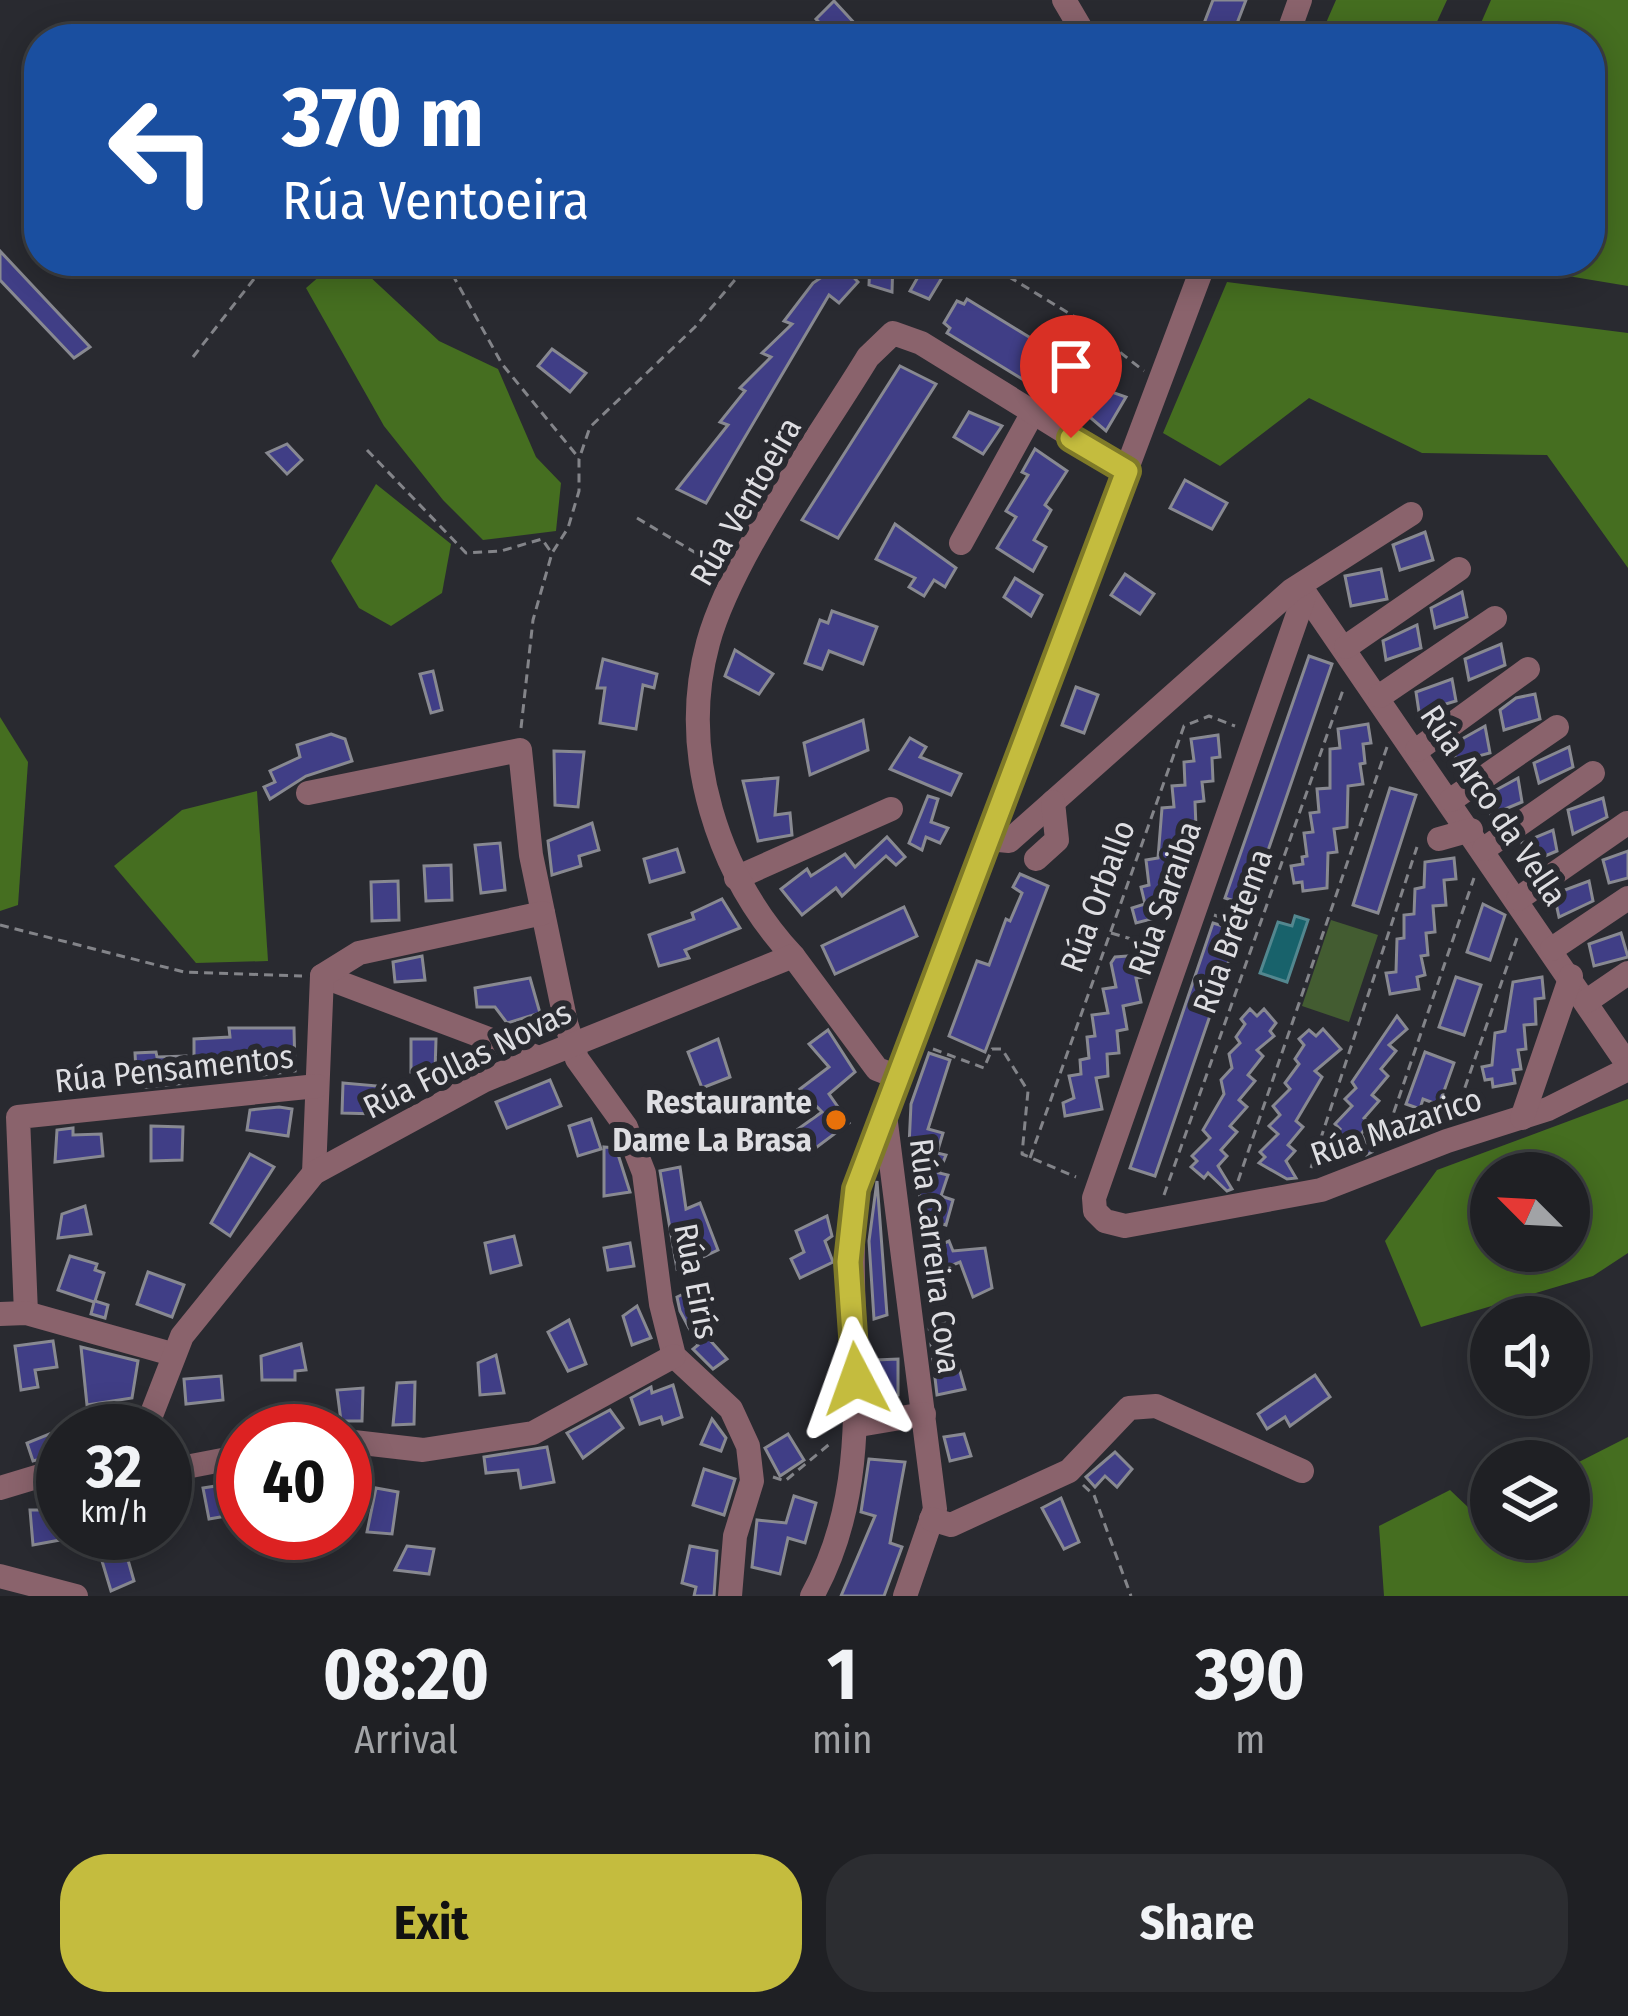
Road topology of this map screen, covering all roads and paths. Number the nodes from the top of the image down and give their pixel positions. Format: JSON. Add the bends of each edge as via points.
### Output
{"nodes":[{"id":1,"x":256,"y":276,"type":"edge"},
{"id":2,"x":453,"y":276,"type":"edge"},
{"id":3,"x":738,"y":276,"type":"edge"},
{"id":4,"x":1008,"y":276,"type":"edge"},
{"id":5,"x":1199,"y":276,"type":"edge"},
{"id":6,"x":193,"y":357,"type":"dead end"},
{"id":7,"x":1160,"y":382,"type":"junction"},
{"id":8,"x":1031,"y":416,"type":"junction"},
{"id":9,"x":368,"y":450,"type":"dead end"},
{"id":10,"x":579,"y":459,"type":"junction"},
{"id":11,"x":1127,"y":471,"type":"junction"},
{"id":12,"x":1411,"y":514,"type":"dead end"},
{"id":13,"x":637,"y":518,"type":"dead end"},
{"id":14,"x":961,"y":543,"type":"dead end"},
{"id":15,"x":552,"y":553,"type":"junction"},
{"id":16,"x":1459,"y":569,"type":"dead end"},
{"id":17,"x":736,"y":577,"type":"junction"},
{"id":18,"x":1303,"y":590,"type":"junction"},
{"id":19,"x":1495,"y":618,"type":"dead end"},
{"id":20,"x":1350,"y":653,"type":"junction"},
{"id":21,"x":1528,"y":669,"type":"dead end"},
{"id":22,"x":1380,"y":696,"type":"junction"},
{"id":23,"x":1396,"y":720,"type":"junction"},
{"id":24,"x":1557,"y":727,"type":"dead end"},
{"id":25,"x":1256,"y":734,"type":"junction"},
{"id":26,"x":520,"y":749,"type":"junction"},
{"id":27,"x":1417,"y":750,"type":"junction"},
{"id":28,"x":1593,"y":773,"type":"dead end"},
{"id":29,"x":308,"y":793,"type":"dead end"},
{"id":30,"x":1451,"y":800,"type":"junction"},
{"id":31,"x":1053,"y":802,"type":"junction"},
{"id":32,"x":891,"y":809,"type":"dead end"},
{"id":33,"x":1628,"y":824,"type":"edge"},
{"id":34,"x":988,"y":839,"type":"junction"},
{"id":35,"x":1478,"y":839,"type":"junction"},
{"id":36,"x":1428,"y":843,"type":"joint"},
{"id":37,"x":1036,"y":859,"type":"dead end"},
{"id":38,"x":736,"y":878,"type":"junction"},
{"id":39,"x":1628,"y":898,"type":"edge"},
{"id":40,"x":1522,"y":905,"type":"junction"},
{"id":41,"x":1195,"y":909,"type":"junction"},
{"id":42,"x":543,"y":914,"type":"junction"},
{"id":43,"x":0,"y":926,"type":"edge"},
{"id":44,"x":1258,"y":930,"type":"junction"},
{"id":45,"x":1109,"y":933,"type":"junction"},
{"id":46,"x":1552,"y":949,"type":"junction"},
{"id":47,"x":1180,"y":953,"type":"junction"},
{"id":48,"x":793,"y":956,"type":"junction"},
{"id":49,"x":1628,"y":974,"type":"edge"},
{"id":50,"x":322,"y":976,"type":"junction"},
{"id":51,"x":1570,"y":976,"type":"junction"},
{"id":52,"x":1587,"y":1000,"type":"junction"},
{"id":53,"x":573,"y":1043,"type":"junction"},
{"id":54,"x":942,"y":1053,"type":"dead end"},
{"id":55,"x":538,"y":1058,"type":"junction"},
{"id":56,"x":1628,"y":1067,"type":"edge"},
{"id":57,"x":895,"y":1076,"type":"junction"},
{"id":58,"x":317,"y":1086,"type":"junction"},
{"id":59,"x":884,"y":1107,"type":"junction"},
{"id":60,"x":6,"y":1114,"type":"edge"},
{"id":61,"x":1522,"y":1118,"type":"junction"},
{"id":62,"x":1447,"y":1141,"type":"junction"},
{"id":63,"x":1030,"y":1158,"type":"junction"},
{"id":64,"x":1373,"y":1171,"type":"junction"},
{"id":65,"x":314,"y":1172,"type":"junction"},
{"id":66,"x":1302,"y":1193,"type":"junction"},
{"id":67,"x":1230,"y":1205,"type":"junction"},
{"id":68,"x":1100,"y":1209,"type":"junction"},
{"id":69,"x":1155,"y":1220,"type":"junction"},
{"id":70,"x":26,"y":1313,"type":"junction"},
{"id":71,"x":0,"y":1314,"type":"edge"},
{"id":72,"x":172,"y":1354,"type":"junction"},
{"id":73,"x":674,"y":1356,"type":"junction"},
{"id":74,"x":154,"y":1404,"type":"edge"},
{"id":75,"x":924,"y":1414,"type":"junction"},
{"id":76,"x":860,"y":1425,"type":"junction"},
{"id":77,"x":372,"y":1444,"type":"edge"},
{"id":78,"x":751,"y":1469,"type":"junction"},
{"id":79,"x":1070,"y":1471,"type":"junction"},
{"id":80,"x":1302,"y":1471,"type":"dead end"},
{"id":81,"x":36,"y":1477,"type":"edge"},
{"id":82,"x":36,"y":1487,"type":"edge"},
{"id":83,"x":0,"y":1489,"type":"edge"},
{"id":84,"x":932,"y":1519,"type":"junction"},
{"id":85,"x":0,"y":1576,"type":"edge"},
{"id":86,"x":76,"y":1596,"type":"edge"},
{"id":87,"x":730,"y":1596,"type":"edge"},
{"id":88,"x":812,"y":1596,"type":"edge"},
{"id":89,"x":905,"y":1596,"type":"edge"},
{"id":90,"x":1131,"y":1596,"type":"edge"}],
"edges":[{"from":1,"to":6,"type":"path"},
{"from":2,"to":10,"type":"path","via":[[502,364]]},
{"from":3,"to":10,"type":"path","via":[[590,428]]},
{"from":4,"to":7,"type":"path"},
{"from":5,"to":7,"type":"street"},
{"from":7,"to":11,"type":"street"},
{"from":8,"to":11,"type":"street","name":"Rúa Ventoeira"},
{"from":8,"to":14,"type":"street"},
{"from":8,"to":17,"type":"street","name":"Rúa Ventoeira","via":[[893,333],[868,358]]},
{"from":9,"to":15,"type":"path","via":[[466,553],[542,539]]},
{"from":10,"to":15,"type":"path","via":[[579,491]]},
{"from":11,"to":34,"type":"street"},
{"from":12,"to":18,"type":"street"},
{"from":13,"to":17,"type":"path"},
{"from":15,"to":26,"type":"path","via":[[533,620]]},
{"from":16,"to":20,"type":"street"},
{"from":17,"to":38,"type":"street","name":"Rúa Ventoeira","via":[[706,646],[699,711],[704,788]]},
{"from":18,"to":20,"type":"street","name":"Rúa Arco da Vella"},
{"from":18,"to":25,"type":"street","name":"Rúa Saraiba"},
{"from":18,"to":31,"type":"street"},
{"from":19,"to":22,"type":"street"},
{"from":20,"to":22,"type":"street","name":"Rúa Arco da Vella"},
{"from":20,"to":44,"type":"path","name":"Rúa Brétema"},
{"from":21,"to":27,"type":"street"},
{"from":22,"to":23,"type":"street","name":"Rúa Arco da Vella"},
{"from":23,"to":27,"type":"street","name":"Rúa Arco da Vella"},
{"from":23,"to":67,"type":"path"},
{"from":24,"to":30,"type":"street"},
{"from":25,"to":41,"type":"street","name":"Rúa Saraiba"},
{"from":25,"to":45,"type":"path","name":"Rúa Orballo","via":[[1208,716],[1184,725]]},
{"from":26,"to":29,"type":"street"},
{"from":26,"to":42,"type":"street","name":"Rúa Eirís"},
{"from":27,"to":30,"type":"street","name":"Rúa Arco da Vella"},
{"from":28,"to":35,"type":"street"},
{"from":30,"to":35,"type":"street","name":"Rúa Arco da Vella"},
{"from":31,"to":34,"type":"street","via":[[1010,841]]},
{"from":31,"to":37,"type":"street","via":[[1057,840]]},
{"from":32,"to":38,"type":"street"},
{"from":33,"to":40,"type":"street"},
{"from":34,"to":57,"type":"street"},
{"from":35,"to":36,"type":"street"},
{"from":35,"to":40,"type":"street","name":"Rúa Arco da Vella"},
{"from":35,"to":64,"type":"path"},
{"from":36,"to":66,"type":"path"},
{"from":38,"to":48,"type":"street","name":"Rúa Ventoeira"},
{"from":39,"to":46,"type":"street"},
{"from":40,"to":46,"type":"street","name":"Rúa Arco da Vella"},
{"from":40,"to":62,"type":"path"},
{"from":41,"to":44,"type":"path"},
{"from":41,"to":47,"type":"street","name":"Rúa Saraiba"},
{"from":42,"to":50,"type":"street","via":[[359,952]]},
{"from":42,"to":53,"type":"street","name":"Rúa Eirís"},
{"from":43,"to":50,"type":"path","via":[[184,972]]},
{"from":44,"to":69,"type":"path","name":"Rúa Brétema"},
{"from":45,"to":47,"type":"path"},
{"from":45,"to":63,"type":"path","name":"Rúa Orballo"},
{"from":46,"to":51,"type":"street","name":"Rúa Arco da Vella"},
{"from":47,"to":68,"type":"street","name":"Rúa Saraiba"},
{"from":48,"to":53,"type":"street","name":"Rúa Follas Novas"},
{"from":48,"to":57,"type":"street","via":[[877,1069]]},
{"from":49,"to":52,"type":"street"},
{"from":50,"to":55,"type":"street"},
{"from":50,"to":58,"type":"street","name":"Rúa Pensamentos"},
{"from":51,"to":52,"type":"street","name":"Rúa Arco da Vella"},
{"from":51,"to":61,"type":"street"},
{"from":52,"to":56,"type":"street","name":"Rúa Arco da Vella"},
{"from":53,"to":55,"type":"street","name":"Rúa Follas Novas"},
{"from":53,"to":73,"type":"street","name":"Rúa Eirís","via":[[626,1127],[644,1173]]},
{"from":54,"to":63,"type":"path","via":[[984,1068],[992,1048],[1002,1048],[1028,1091],[1022,1154]]},
{"from":55,"to":65,"type":"street","name":"Rúa Follas Novas"},
{"from":56,"to":61,"type":"street","name":"Rúa Mazarico"},
{"from":57,"to":59,"type":"street"},
{"from":58,"to":60,"type":"street","name":"Rúa Pensamentos"},
{"from":58,"to":65,"type":"street","name":"Rúa Pensamentos"},
{"from":59,"to":75,"type":"street","name":"Rúa Carreira Cova"},
{"from":59,"to":76,"type":"street","via":[[856,1189],[848,1262]]},
{"from":60,"to":70,"type":"street","name":"Rúa Pensamentos"},
{"from":61,"to":62,"type":"street","name":"Rúa Mazarico"},
{"from":62,"to":64,"type":"street","name":"Rúa Mazarico"},
{"from":63,"to":68,"type":"path","via":[[1076,1177]]},
{"from":64,"to":66,"type":"street","name":"Rúa Mazarico"},
{"from":65,"to":72,"type":"street","name":"Rúa Follas Novas"},
{"from":66,"to":67,"type":"street","name":"Rúa Mazarico"},
{"from":67,"to":69,"type":"street","name":"Rúa Mazarico"},
{"from":68,"to":69,"type":"street","name":"Rúa Mazarico","via":[[1125,1226]]},
{"from":70,"to":71,"type":"street"},
{"from":70,"to":72,"type":"street"},
{"from":72,"to":74,"type":"street","name":"Rúa Follas Novas"},
{"from":73,"to":77,"type":"street","via":[[533,1432],[424,1450]]},
{"from":73,"to":78,"type":"street","name":"Rúa Eirís","via":[[731,1409]]},
{"from":75,"to":76,"type":"street","name":"Rúa Carreira Cova"},
{"from":75,"to":84,"type":"street","name":"Rúa Carreira Cova"},
{"from":76,"to":78,"type":"path","via":[[785,1481]]},
{"from":76,"to":88,"type":"street","via":[[835,1551]]},
{"from":78,"to":87,"type":"street"},
{"from":79,"to":80,"type":"street","via":[[1130,1408],[1156,1406]]},
{"from":79,"to":84,"type":"street","via":[[951,1525]]},
{"from":79,"to":90,"type":"path","via":[[1094,1495]]},
{"from":81,"to":83,"type":"street"},
{"from":82,"to":83,"type":"street"},
{"from":84,"to":89,"type":"street","name":"Rúa Carreira Cova"},
{"from":85,"to":86,"type":"street"}]}
